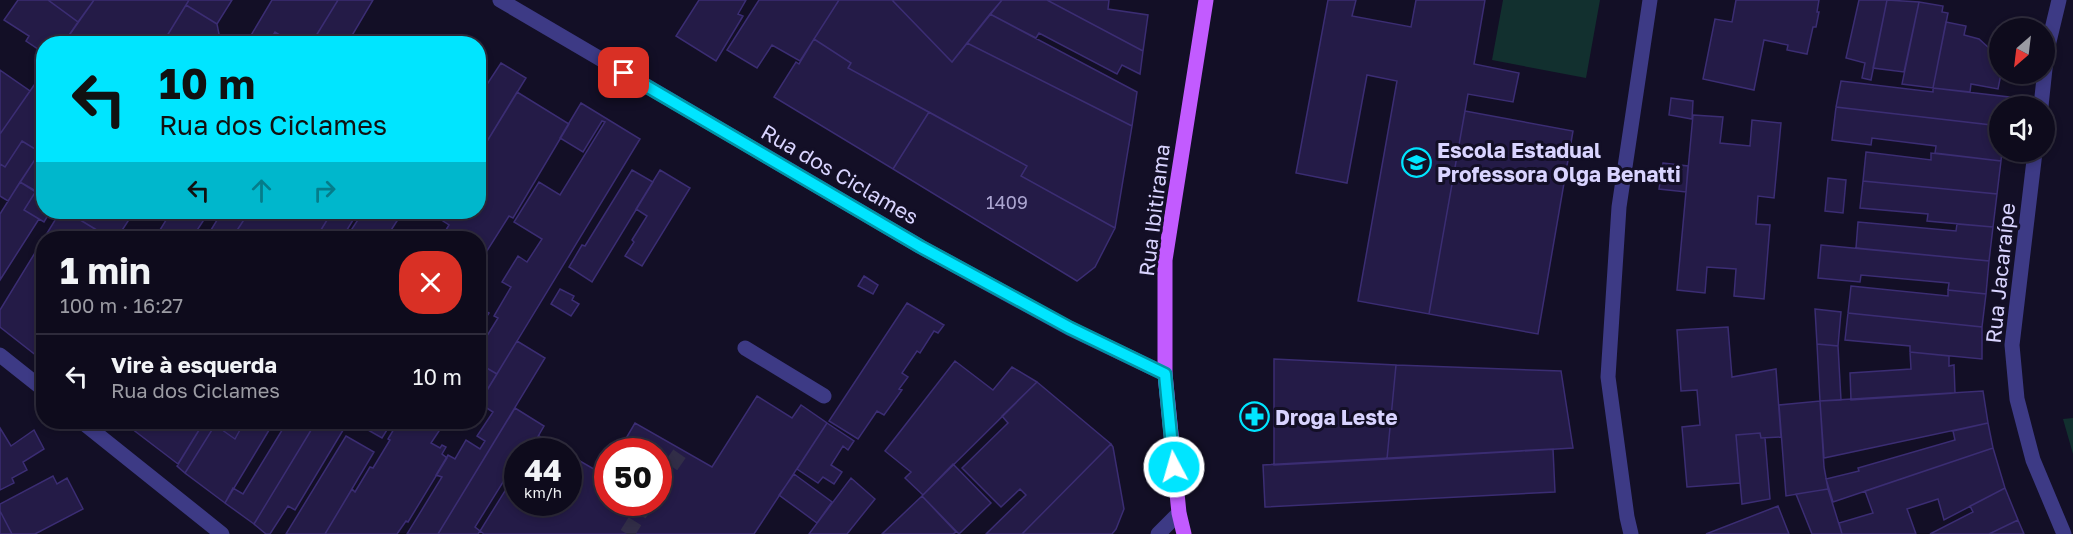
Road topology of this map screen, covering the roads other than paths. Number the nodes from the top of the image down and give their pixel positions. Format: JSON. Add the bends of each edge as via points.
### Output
{"nodes":[{"id":1,"x":500,"y":0,"type":"edge"},
{"id":2,"x":1206,"y":0,"type":"edge"},
{"id":3,"x":1650,"y":0,"type":"edge"},
{"id":4,"x":2060,"y":0,"type":"edge"},
{"id":5,"x":2042,"y":96,"type":"edge"},
{"id":6,"x":2034,"y":162,"type":"edge"},
{"id":7,"x":745,"y":348,"type":"dead end"},
{"id":8,"x":0,"y":355,"type":"edge"},
{"id":9,"x":1165,"y":374,"type":"junction"},
{"id":10,"x":36,"y":384,"type":"edge"},
{"id":11,"x":824,"y":396,"type":"dead end"},
{"id":12,"x":91,"y":429,"type":"edge"},
{"id":13,"x":1179,"y":513,"type":"junction"},
{"id":14,"x":222,"y":534,"type":"edge"},
{"id":15,"x":1158,"y":534,"type":"edge"},
{"id":16,"x":1184,"y":534,"type":"edge"},
{"id":17,"x":1631,"y":534,"type":"edge"},
{"id":18,"x":2064,"y":534,"type":"edge"}],
"edges":[{"from":1,"to":9,"type":"street","name":"Rua dos Ciclames","via":[[921,247],[1070,328]]},
{"from":2,"to":9,"type":"main road","name":"Rua Ibitirama","via":[[1165,260]]},
{"from":3,"to":17,"type":"street","via":[[1619,207],[1608,377]]},
{"from":4,"to":5,"type":"street","via":[[2047,50]]},
{"from":6,"to":18,"type":"street","name":"Rua Jacaraípe","via":[[2012,345],[2017,399],[2033,460]]},
{"from":7,"to":11,"type":"street"},
{"from":8,"to":10,"type":"street"},
{"from":9,"to":13,"type":"main road","name":"Rua Ibitirama"},
{"from":12,"to":14,"type":"street"},
{"from":13,"to":15,"type":"street"},
{"from":13,"to":16,"type":"main road","name":"Rua Ibitirama"}]}
